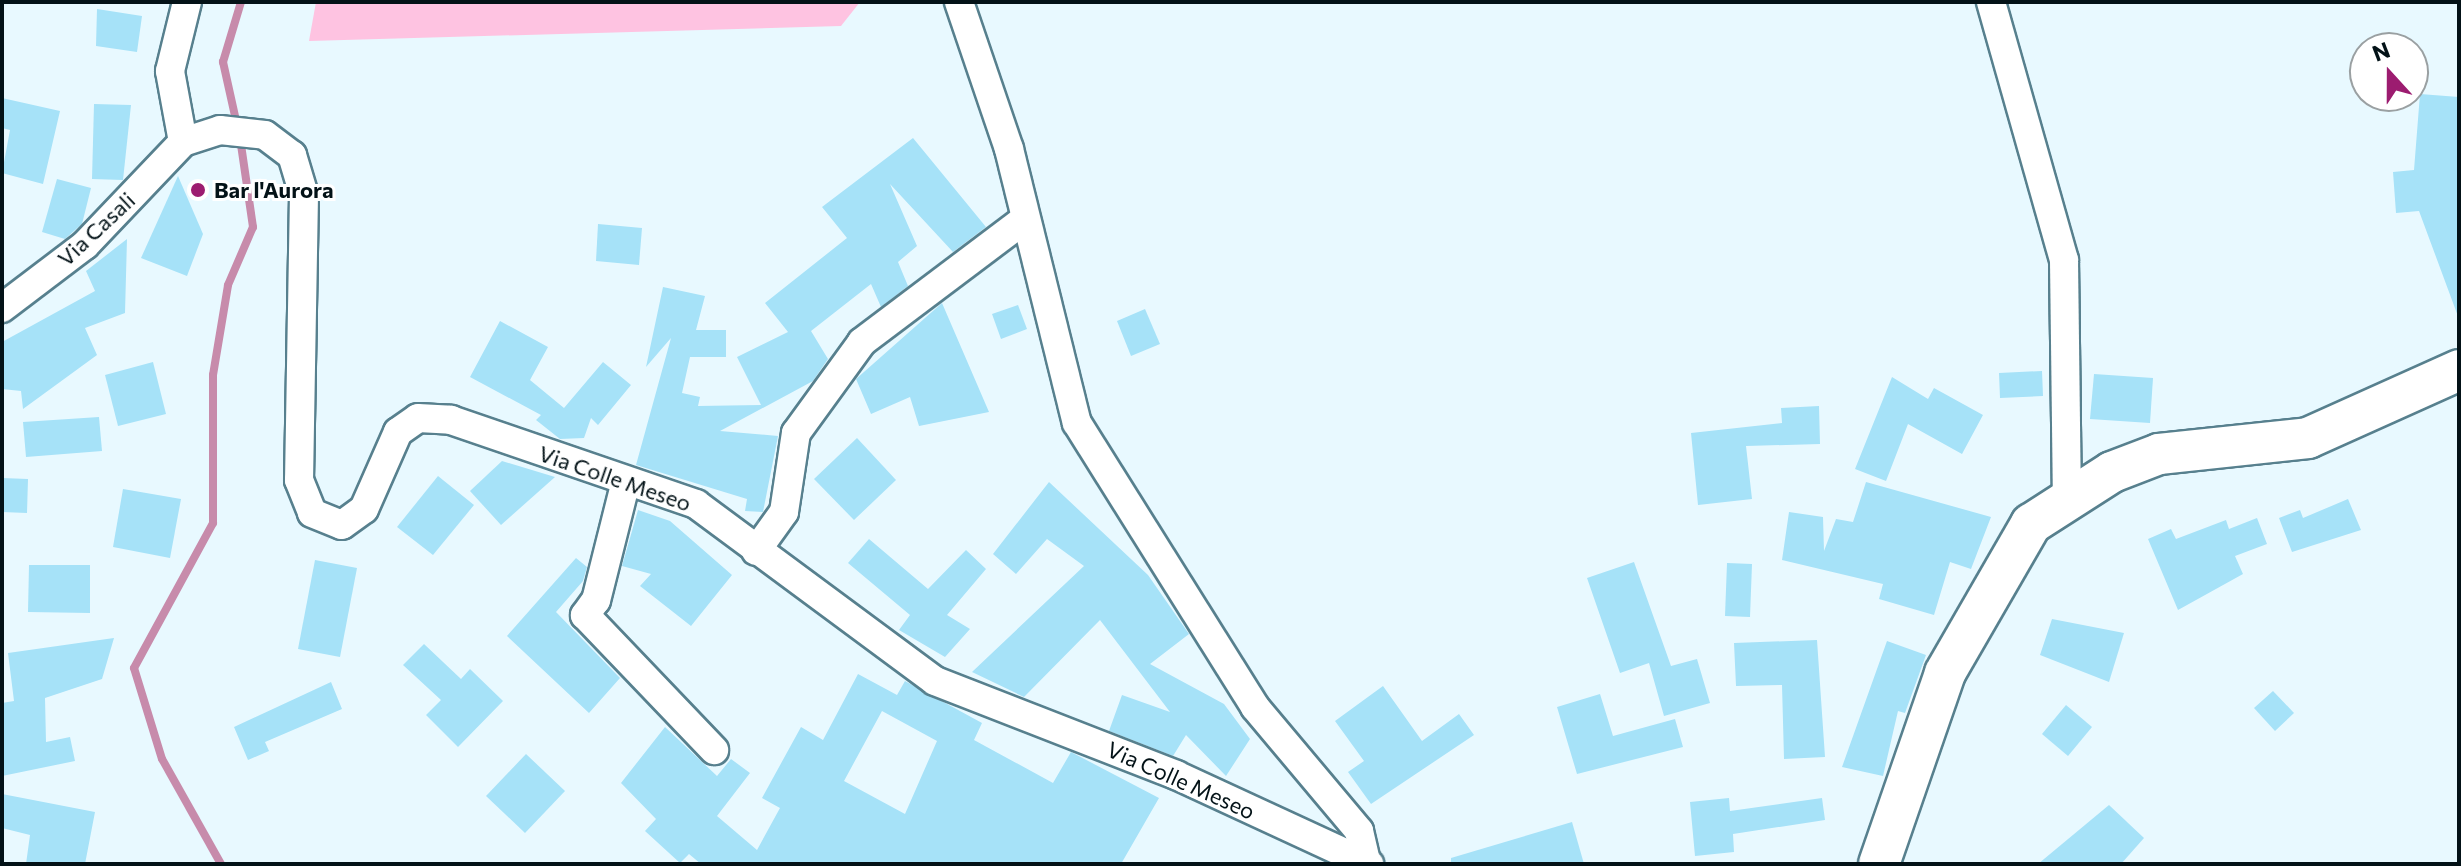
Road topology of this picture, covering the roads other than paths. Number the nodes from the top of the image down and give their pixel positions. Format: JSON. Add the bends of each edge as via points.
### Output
{"nodes":[{"id":1,"x":187,"y":2,"type":"edge"},
{"id":2,"x":959,"y":2,"type":"edge"},
{"id":3,"x":1991,"y":2,"type":"edge"},
{"id":4,"x":183,"y":142,"type":"junction"},
{"id":5,"x":1025,"y":219,"type":"junction"},
{"id":6,"x":2,"y":308,"type":"edge"},
{"id":7,"x":2459,"y":370,"type":"edge"},
{"id":8,"x":626,"y":481,"type":"junction"},
{"id":9,"x":2067,"y":501,"type":"junction"},
{"id":10,"x":756,"y":551,"type":"junction"},
{"id":11,"x":714,"y":750,"type":"dead end"},
{"id":12,"x":1367,"y":863,"type":"edge"},
{"id":13,"x":1879,"y":864,"type":"edge"}],
"edges":[{"from":1,"to":4,"type":"street","via":[[170,71]]},
{"from":2,"to":5,"type":"street"},
{"from":3,"to":9,"type":"street","via":[[2064,260]]},
{"from":4,"to":6,"type":"street","name":"Via Casali","via":[[85,245]]},
{"from":4,"to":8,"type":"street","name":"Via Colle Meseo","via":[[220,130],[265,135],[292,155],[304,195],[299,480],[312,513],[342,525],[364,509],[398,432],[418,418],[451,420]]},
{"from":5,"to":10,"type":"street","via":[[862,342],[796,433],[784,512]]},
{"from":5,"to":12,"type":"street","via":[[1077,423],[1255,707],[1359,831]]},
{"from":7,"to":9,"type":"street","via":[[2308,438],[2159,454]]},
{"from":8,"to":10,"type":"street","name":"Via Colle Meseo","via":[[696,504]]},
{"from":8,"to":11,"type":"street","via":[[596,600],[585,615]]},
{"from":9,"to":13,"type":"street","via":[[2031,524],[1945,673]]},
{"from":10,"to":12,"type":"street","name":"Via Colle Meseo","via":[[935,681],[1176,775]]}]}
